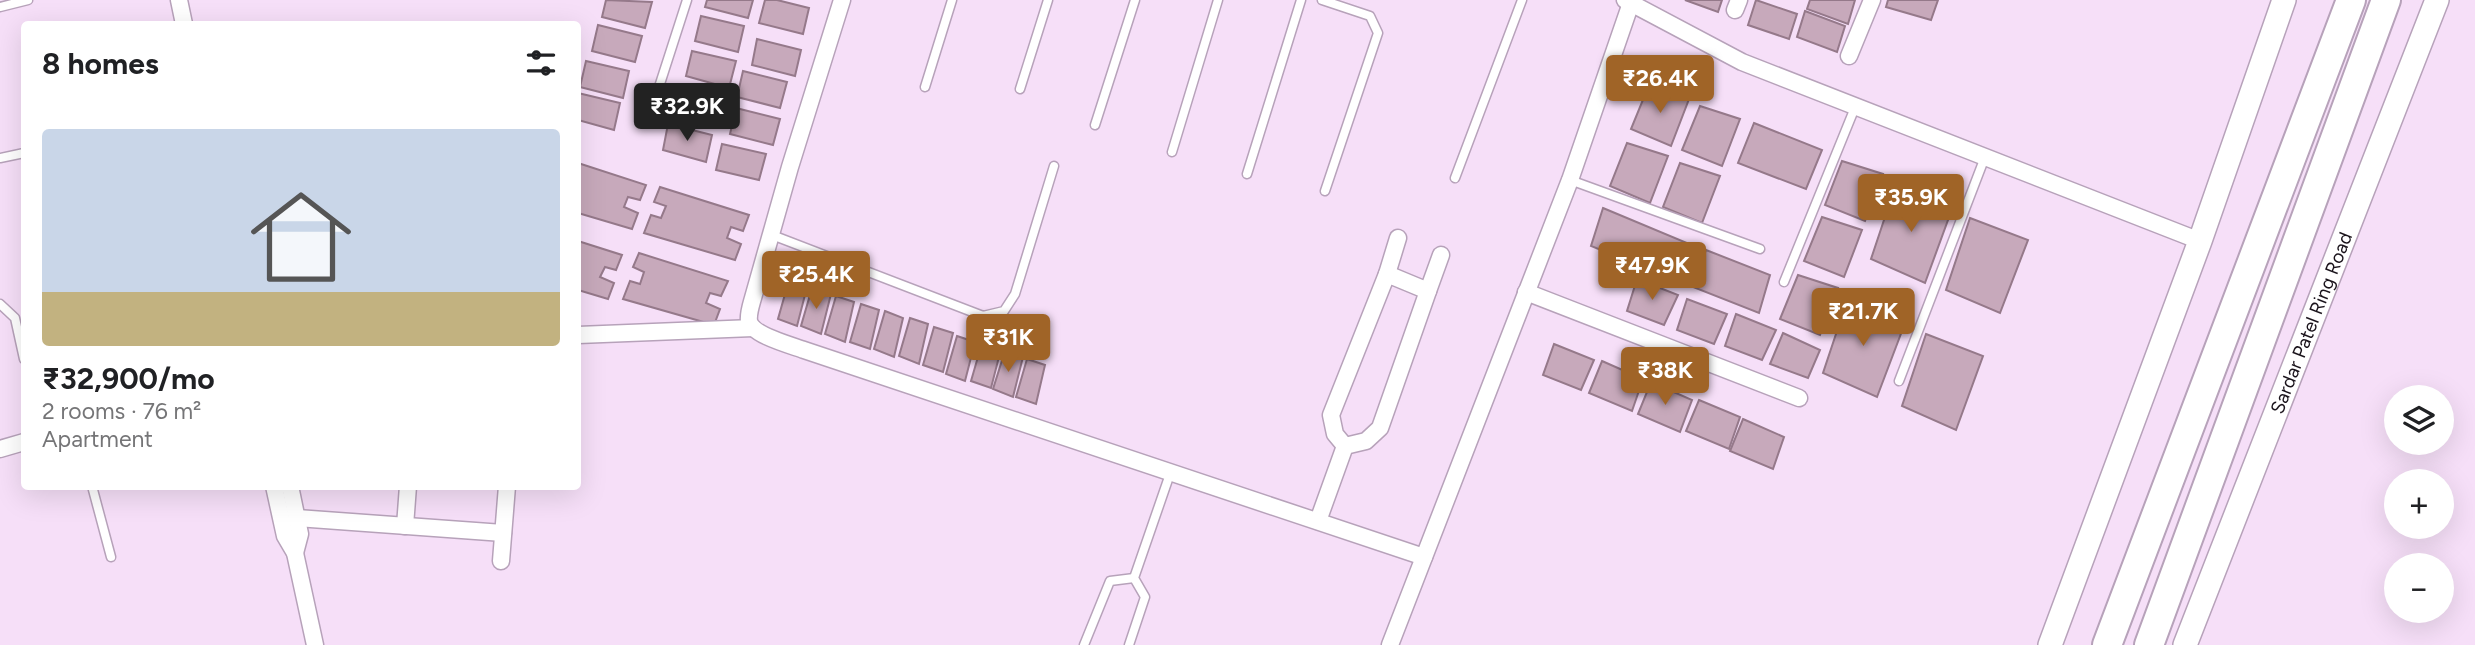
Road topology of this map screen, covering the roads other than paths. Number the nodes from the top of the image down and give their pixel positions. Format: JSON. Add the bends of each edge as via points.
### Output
{"nodes":[{"id":1,"x":28,"y":0,"type":"edge"},
{"id":2,"x":179,"y":0,"type":"edge"},
{"id":3,"x":687,"y":0,"type":"edge"},
{"id":4,"x":842,"y":0,"type":"edge"},
{"id":5,"x":952,"y":0,"type":"edge"},
{"id":6,"x":1048,"y":0,"type":"edge"},
{"id":7,"x":1135,"y":0,"type":"edge"},
{"id":8,"x":1219,"y":0,"type":"edge"},
{"id":9,"x":1301,"y":0,"type":"edge"},
{"id":10,"x":1322,"y":0,"type":"edge"},
{"id":11,"x":1522,"y":0,"type":"edge"},
{"id":12,"x":1872,"y":0,"type":"edge"},
{"id":13,"x":2284,"y":0,"type":"edge"},
{"id":14,"x":2351,"y":0,"type":"edge"},
{"id":15,"x":2386,"y":0,"type":"edge"},
{"id":16,"x":2437,"y":0,"type":"edge"},
{"id":17,"x":1629,"y":1,"type":"edge"},
{"id":18,"x":0,"y":7,"type":"edge"},
{"id":19,"x":183,"y":21,"type":"edge"},
{"id":20,"x":1849,"y":56,"type":"dead end"},
{"id":21,"x":925,"y":87,"type":"dead end"},
{"id":22,"x":1020,"y":89,"type":"dead end"},
{"id":23,"x":1856,"y":105,"type":"junction"},
{"id":24,"x":649,"y":118,"type":"dead end"},
{"id":25,"x":1095,"y":125,"type":"dead end"},
{"id":26,"x":1172,"y":152,"type":"dead end"},
{"id":27,"x":21,"y":154,"type":"edge"},
{"id":28,"x":1985,"y":156,"type":"junction"},
{"id":29,"x":0,"y":158,"type":"edge"},
{"id":30,"x":1054,"y":166,"type":"dead end"},
{"id":31,"x":1247,"y":174,"type":"dead end"},
{"id":32,"x":1455,"y":178,"type":"dead end"},
{"id":33,"x":1570,"y":180,"type":"junction"},
{"id":34,"x":1325,"y":191,"type":"dead end"},
{"id":35,"x":772,"y":235,"type":"junction"},
{"id":36,"x":1398,"y":239,"type":"dead end"},
{"id":37,"x":2200,"y":241,"type":"junction"},
{"id":38,"x":1760,"y":249,"type":"dead end"},
{"id":39,"x":1441,"y":255,"type":"dead end"},
{"id":40,"x":1387,"y":274,"type":"junction"},
{"id":41,"x":1784,"y":282,"type":"dead end"},
{"id":42,"x":1428,"y":291,"type":"junction"},
{"id":43,"x":1526,"y":292,"type":"junction"},
{"id":44,"x":0,"y":304,"type":"edge"},
{"id":45,"x":753,"y":328,"type":"junction"},
{"id":46,"x":581,"y":335,"type":"edge"},
{"id":47,"x":21,"y":345,"type":"edge"},
{"id":48,"x":1899,"y":381,"type":"dead end"},
{"id":49,"x":1799,"y":398,"type":"dead end"},
{"id":50,"x":21,"y":443,"type":"edge"},
{"id":51,"x":1345,"y":446,"type":"junction"},
{"id":52,"x":0,"y":449,"type":"edge"},
{"id":53,"x":1171,"y":471,"type":"junction"},
{"id":54,"x":93,"y":490,"type":"edge"},
{"id":55,"x":275,"y":490,"type":"edge"},
{"id":56,"x":291,"y":490,"type":"edge"},
{"id":57,"x":408,"y":490,"type":"edge"},
{"id":58,"x":507,"y":490,"type":"edge"},
{"id":59,"x":297,"y":519,"type":"junction"},
{"id":60,"x":1318,"y":521,"type":"junction"},
{"id":61,"x":405,"y":526,"type":"junction"},
{"id":62,"x":503,"y":533,"type":"junction"},
{"id":63,"x":295,"y":553,"type":"junction"},
{"id":64,"x":111,"y":557,"type":"dead end"},
{"id":65,"x":1423,"y":557,"type":"junction"},
{"id":66,"x":501,"y":561,"type":"dead end"},
{"id":67,"x":1135,"y":578,"type":"junction"},
{"id":68,"x":315,"y":645,"type":"edge"},
{"id":69,"x":1084,"y":645,"type":"edge"},
{"id":70,"x":1129,"y":645,"type":"edge"},
{"id":71,"x":1390,"y":645,"type":"edge"},
{"id":72,"x":2050,"y":645,"type":"edge"},
{"id":73,"x":2107,"y":645,"type":"edge"},
{"id":74,"x":2149,"y":645,"type":"edge"},
{"id":75,"x":2185,"y":645,"type":"edge"}],
"edges":[{"from":1,"to":18,"type":"lane"},
{"from":2,"to":19,"type":"street"},
{"from":3,"to":24,"type":"lane"},
{"from":4,"to":35,"type":"street"},
{"from":5,"to":21,"type":"lane"},
{"from":6,"to":22,"type":"lane"},
{"from":7,"to":25,"type":"lane"},
{"from":8,"to":26,"type":"lane"},
{"from":9,"to":31,"type":"lane"},
{"from":10,"to":34,"type":"lane","via":[[1370,16],[1378,33]]},
{"from":11,"to":32,"type":"lane"},
{"from":12,"to":20,"type":"street"},
{"from":13,"to":37,"type":"street"},
{"from":14,"to":73,"type":"highway"},
{"from":15,"to":74,"type":"highway"},
{"from":16,"to":75,"type":"street","name":"Sardar Patel Ring Road"},
{"from":17,"to":23,"type":"street","via":[[1742,62]]},
{"from":17,"to":33,"type":"street"},
{"from":23,"to":28,"type":"street"},
{"from":23,"to":41,"type":"lane"},
{"from":27,"to":29,"type":"lane"},
{"from":28,"to":37,"type":"street"},
{"from":28,"to":48,"type":"lane"},
{"from":30,"to":35,"type":"lane","via":[[1015,294],[1004,311],[983,316]]},
{"from":33,"to":38,"type":"lane"},
{"from":33,"to":43,"type":"street"},
{"from":35,"to":45,"type":"street","via":[[749,317]]},
{"from":36,"to":40,"type":"street"},
{"from":37,"to":72,"type":"street"},
{"from":39,"to":42,"type":"street"},
{"from":40,"to":42,"type":"street"},
{"from":40,"to":51,"type":"street","via":[[1331,415],[1335,433]]},
{"from":42,"to":51,"type":"street","via":[[1380,428],[1366,441]]},
{"from":43,"to":49,"type":"street"},
{"from":43,"to":65,"type":"street"},
{"from":44,"to":47,"type":"lane","via":[[15,318]]},
{"from":45,"to":46,"type":"street"},
{"from":45,"to":53,"type":"street","via":[[804,350]]},
{"from":50,"to":52,"type":"street"},
{"from":51,"to":60,"type":"street"},
{"from":53,"to":60,"type":"street"},
{"from":53,"to":67,"type":"lane"},
{"from":54,"to":64,"type":"lane"},
{"from":55,"to":63,"type":"street","via":[[285,536]]},
{"from":56,"to":59,"type":"street"},
{"from":57,"to":61,"type":"street"},
{"from":58,"to":62,"type":"street"},
{"from":59,"to":61,"type":"street"},
{"from":59,"to":63,"type":"street","via":[[300,534]]},
{"from":60,"to":65,"type":"street"},
{"from":61,"to":62,"type":"street"},
{"from":62,"to":66,"type":"street"},
{"from":63,"to":68,"type":"street"},
{"from":65,"to":71,"type":"street"},
{"from":67,"to":69,"type":"lane","via":[[1110,581]]},
{"from":67,"to":70,"type":"lane","via":[[1145,597]]}]}
